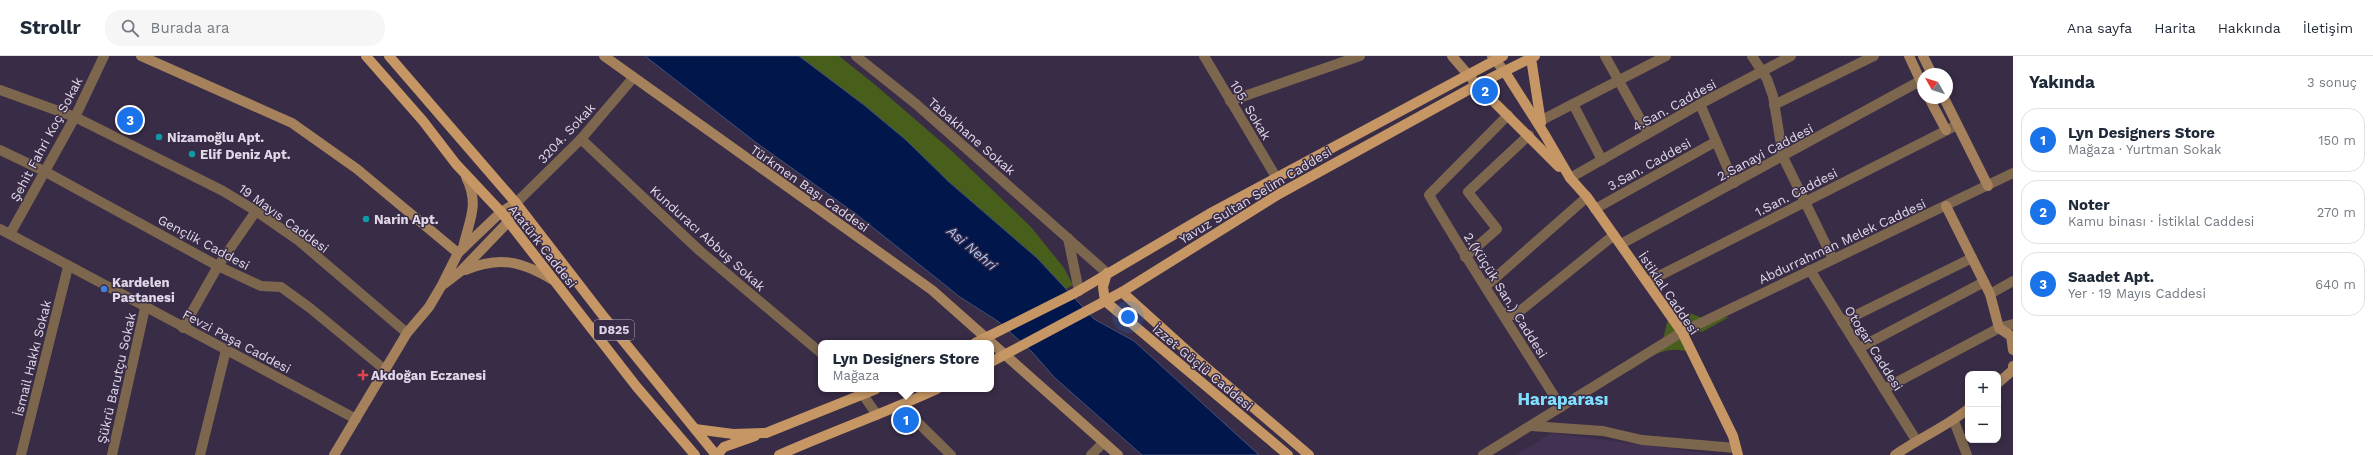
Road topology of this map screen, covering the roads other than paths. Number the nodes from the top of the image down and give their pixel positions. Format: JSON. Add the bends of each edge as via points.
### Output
{"nodes":[{"id":1,"x":104,"y":56,"type":"edge"},
{"id":2,"x":141,"y":56,"type":"edge"},
{"id":3,"x":366,"y":56,"type":"edge"},
{"id":4,"x":389,"y":56,"type":"edge"},
{"id":5,"x":604,"y":56,"type":"edge"},
{"id":6,"x":856,"y":56,"type":"edge"},
{"id":7,"x":1204,"y":56,"type":"edge"},
{"id":8,"x":1360,"y":56,"type":"edge"},
{"id":9,"x":1452,"y":56,"type":"edge"},
{"id":10,"x":1605,"y":56,"type":"edge"},
{"id":11,"x":1666,"y":56,"type":"edge"},
{"id":12,"x":1752,"y":56,"type":"edge"},
{"id":13,"x":1791,"y":56,"type":"edge"},
{"id":14,"x":1874,"y":56,"type":"edge"},
{"id":15,"x":1909,"y":56,"type":"edge"},
{"id":16,"x":1923,"y":56,"type":"edge"},
{"id":17,"x":1533,"y":57,"type":"edge"},
{"id":18,"x":1497,"y":58,"type":"edge"},
{"id":19,"x":1929,"y":68,"type":"edge"},
{"id":20,"x":1505,"y":72,"type":"junction"},
{"id":21,"x":1761,"y":72,"type":"junction"},
{"id":22,"x":1917,"y":73,"type":"edge"},
{"id":23,"x":1468,"y":75,"type":"junction"},
{"id":24,"x":633,"y":78,"type":"junction"},
{"id":25,"x":1618,"y":80,"type":"junction"},
{"id":26,"x":1477,"y":85,"type":"junction"},
{"id":27,"x":1917,"y":86,"type":"edge"},
{"id":28,"x":0,"y":90,"type":"edge"},
{"id":29,"x":1230,"y":101,"type":"junction"},
{"id":30,"x":1573,"y":104,"type":"junction"},
{"id":31,"x":1700,"y":104,"type":"junction"},
{"id":32,"x":1932,"y":104,"type":"edge"},
{"id":33,"x":1947,"y":104,"type":"edge"},
{"id":34,"x":1774,"y":105,"type":"junction"},
{"id":35,"x":1508,"y":115,"type":"junction"},
{"id":36,"x":75,"y":116,"type":"junction"},
{"id":37,"x":1540,"y":121,"type":"junction"},
{"id":38,"x":1957,"y":125,"type":"junction"},
{"id":39,"x":1946,"y":130,"type":"junction"},
{"id":40,"x":1545,"y":134,"type":"junction"},
{"id":41,"x":1648,"y":134,"type":"junction"},
{"id":42,"x":1529,"y":135,"type":"junction"},
{"id":43,"x":581,"y":139,"type":"junction"},
{"id":44,"x":1715,"y":142,"type":"junction"},
{"id":45,"x":0,"y":150,"type":"edge"},
{"id":46,"x":1783,"y":157,"type":"junction"},
{"id":47,"x":1602,"y":160,"type":"junction"},
{"id":48,"x":44,"y":171,"type":"junction"},
{"id":49,"x":463,"y":171,"type":"junction"},
{"id":50,"x":2013,"y":173,"type":"edge"},
{"id":51,"x":1276,"y":177,"type":"junction"},
{"id":52,"x":1570,"y":178,"type":"junction"},
{"id":53,"x":1734,"y":182,"type":"junction"},
{"id":54,"x":1988,"y":186,"type":"junction"},
{"id":55,"x":1587,"y":197,"type":"junction"},
{"id":56,"x":1805,"y":202,"type":"junction"},
{"id":57,"x":516,"y":203,"type":"junction"},
{"id":58,"x":1946,"y":206,"type":"junction"},
{"id":59,"x":1595,"y":208,"type":"junction"},
{"id":60,"x":256,"y":211,"type":"junction"},
{"id":61,"x":501,"y":212,"type":"junction"},
{"id":62,"x":508,"y":222,"type":"junction"},
{"id":63,"x":0,"y":229,"type":"edge"},
{"id":64,"x":10,"y":234,"type":"junction"},
{"id":65,"x":1614,"y":235,"type":"junction"},
{"id":66,"x":1068,"y":238,"type":"junction"},
{"id":67,"x":1621,"y":244,"type":"junction"},
{"id":68,"x":461,"y":251,"type":"junction"},
{"id":69,"x":1465,"y":257,"type":"junction"},
{"id":70,"x":1972,"y":258,"type":"junction"},
{"id":71,"x":1833,"y":259,"type":"junction"},
{"id":72,"x":218,"y":266,"type":"junction"},
{"id":73,"x":68,"y":267,"type":"junction"},
{"id":74,"x":1810,"y":270,"type":"junction"},
{"id":75,"x":461,"y":271,"type":"junction"},
{"id":76,"x":1107,"y":273,"type":"junction"},
{"id":77,"x":554,"y":280,"type":"junction"},
{"id":78,"x":2013,"y":281,"type":"edge"},
{"id":79,"x":1647,"y":282,"type":"junction"},
{"id":80,"x":1984,"y":282,"type":"junction"},
{"id":81,"x":442,"y":285,"type":"junction"},
{"id":82,"x":1486,"y":286,"type":"junction"},
{"id":83,"x":1077,"y":292,"type":"junction"},
{"id":84,"x":1122,"y":292,"type":"junction"},
{"id":85,"x":1990,"y":294,"type":"junction"},
{"id":86,"x":1105,"y":301,"type":"junction"},
{"id":87,"x":145,"y":308,"type":"junction"},
{"id":88,"x":1502,"y":312,"type":"junction"},
{"id":89,"x":1842,"y":322,"type":"junction"},
{"id":90,"x":2013,"y":324,"type":"edge"},
{"id":91,"x":183,"y":328,"type":"junction"},
{"id":92,"x":1999,"y":328,"type":"junction"},
{"id":93,"x":1682,"y":332,"type":"junction"},
{"id":94,"x":407,"y":333,"type":"junction"},
{"id":95,"x":986,"y":338,"type":"junction"},
{"id":96,"x":982,"y":340,"type":"edge"},
{"id":97,"x":988,"y":340,"type":"edge"},
{"id":98,"x":994,"y":344,"type":"edge"},
{"id":99,"x":1859,"y":348,"type":"junction"},
{"id":100,"x":226,"y":350,"type":"junction"},
{"id":101,"x":818,"y":350,"type":"edge"},
{"id":102,"x":2013,"y":350,"type":"edge"},
{"id":103,"x":1005,"y":355,"type":"junction"},
{"id":104,"x":994,"y":360,"type":"edge"},
{"id":105,"x":2013,"y":366,"type":"edge"},
{"id":106,"x":384,"y":370,"type":"junction"},
{"id":107,"x":2001,"y":380,"type":"edge"},
{"id":108,"x":1884,"y":389,"type":"junction"},
{"id":109,"x":862,"y":392,"type":"edge"},
{"id":110,"x":931,"y":392,"type":"edge"},
{"id":111,"x":901,"y":406,"type":"junction"},
{"id":112,"x":1561,"y":407,"type":"junction"},
{"id":113,"x":1965,"y":412,"type":"edge"},
{"id":114,"x":877,"y":415,"type":"junction"},
{"id":115,"x":356,"y":420,"type":"junction"},
{"id":116,"x":1954,"y":421,"type":"junction"},
{"id":117,"x":1531,"y":426,"type":"junction"},
{"id":118,"x":695,"y":430,"type":"junction"},
{"id":119,"x":766,"y":433,"type":"junction"},
{"id":120,"x":1916,"y":440,"type":"junction"},
{"id":121,"x":1103,"y":443,"type":"junction"},
{"id":122,"x":1737,"y":452,"type":"edge"},
{"id":123,"x":22,"y":455,"type":"edge"},
{"id":124,"x":112,"y":455,"type":"edge"},
{"id":125,"x":200,"y":455,"type":"edge"},
{"id":126,"x":334,"y":455,"type":"edge"},
{"id":127,"x":695,"y":455,"type":"edge"},
{"id":128,"x":716,"y":455,"type":"edge"},
{"id":129,"x":779,"y":455,"type":"edge"},
{"id":130,"x":950,"y":455,"type":"edge"},
{"id":131,"x":1091,"y":455,"type":"edge"},
{"id":132,"x":1118,"y":455,"type":"edge"},
{"id":133,"x":1288,"y":455,"type":"edge"},
{"id":134,"x":1309,"y":455,"type":"edge"},
{"id":135,"x":1482,"y":455,"type":"edge"},
{"id":136,"x":1895,"y":455,"type":"edge"},
{"id":137,"x":1967,"y":455,"type":"edge"}],
"edges":[{"from":1,"to":36,"type":"street","name":"Şehit Fahri Koç Sokak"},
{"from":2,"to":68,"type":"street","via":[[292,123]]},
{"from":3,"to":49,"type":"main road","name":"Atatürk Caddesi","number":"D825"},
{"from":4,"to":57,"type":"main road","name":"Atatürk Caddesi","number":"D825"},
{"from":5,"to":24,"type":"street","name":"Türkmen Başı Caddesi"},
{"from":6,"to":66,"type":"street","name":"Tabakhane Sokak","via":[[916,104]]},
{"from":7,"to":29,"type":"street","name":"105. Sokak"},
{"from":8,"to":29,"type":"street"},
{"from":9,"to":23,"type":"street"},
{"from":10,"to":25,"type":"street"},
{"from":11,"to":25,"type":"street"},
{"from":12,"to":21,"type":"street"},
{"from":13,"to":21,"type":"street","name":"4.San. Caddesi"},
{"from":14,"to":34,"type":"street"},
{"from":15,"to":22,"type":"street"},
{"from":16,"to":19,"type":"street"},
{"from":17,"to":20,"type":"main road","name":"Yavuz Sultan Selim Caddesi"},
{"from":17,"to":37,"type":"main road","name":"İstiklal Caddesi"},
{"from":18,"to":20,"type":"street"},
{"from":18,"to":23,"type":"main road","name":"Yavuz Sultan Selim Caddesi"},
{"from":20,"to":26,"type":"main road","name":"Yavuz Sultan Selim Caddesi"},
{"from":20,"to":40,"type":"main road","name":"İstiklal Caddesi"},
{"from":21,"to":31,"type":"street","name":"4.San. Caddesi"},
{"from":21,"to":34,"type":"street","via":[[1771,89]]},
{"from":23,"to":26,"type":"street"},
{"from":23,"to":51,"type":"main road","name":"Yavuz Sultan Selim Caddesi"},
{"from":24,"to":43,"type":"street","name":"3204. Sokak"},
{"from":24,"to":95,"type":"street","name":"Türkmen Başı Caddesi","via":[[932,290]]},
{"from":25,"to":30,"type":"street"},
{"from":25,"to":41,"type":"street"},
{"from":26,"to":35,"type":"main road","name":"İstiklal Caddesi"},
{"from":26,"to":84,"type":"main road","name":"Yavuz Sultan Selim Caddesi","via":[[1279,194]]},
{"from":27,"to":46,"type":"street","name":"2.Sanayi Caddesi"},
{"from":28,"to":36,"type":"street","name":"19 Mayıs Caddesi"},
{"from":29,"to":51,"type":"street","name":"105. Sokak"},
{"from":30,"to":37,"type":"street"},
{"from":30,"to":47,"type":"street"},
{"from":31,"to":41,"type":"street","name":"4.San. Caddesi"},
{"from":31,"to":44,"type":"street"},
{"from":32,"to":39,"type":"street"},
{"from":33,"to":38,"type":"street"},
{"from":34,"to":46,"type":"street"},
{"from":35,"to":42,"type":"main road","name":"İstiklal Caddesi"},
{"from":35,"to":69,"type":"street","name":"2.(Küçük San.) Caddesi","via":[[1429,196]]},
{"from":36,"to":48,"type":"street","name":"Şehit Fahri Koç Sokak"},
{"from":36,"to":60,"type":"street","name":"19 Mayıs Caddesi","via":[[223,191]]},
{"from":37,"to":40,"type":"main road","name":"İstiklal Caddesi"},
{"from":38,"to":39,"type":"street","name":"1.San. Caddesi"},
{"from":38,"to":54,"type":"street"},
{"from":39,"to":56,"type":"street","name":"1.San. Caddesi"},
{"from":40,"to":52,"type":"main road","name":"İstiklal Caddesi"},
{"from":41,"to":47,"type":"street","name":"4.San. Caddesi"},
{"from":42,"to":52,"type":"main road","name":"İstiklal Caddesi"},
{"from":42,"to":69,"type":"street","via":[[1468,192],[1497,228]]},
{"from":43,"to":57,"type":"street","name":"3204. Sokak"},
{"from":43,"to":101,"type":"street","name":"Kunduracı Abbuş Sokak","via":[[700,251]]},
{"from":44,"to":53,"type":"street"},
{"from":44,"to":59,"type":"street","name":"3.San. Caddesi"},
{"from":45,"to":48,"type":"street","name":"Gençlik Caddesi"},
{"from":46,"to":53,"type":"street","name":"2.Sanayi Caddesi"},
{"from":46,"to":56,"type":"street"},
{"from":47,"to":52,"type":"street","name":"4.San. Caddesi"},
{"from":48,"to":64,"type":"street","name":"Şehit Fahri Koç Sokak"},
{"from":48,"to":72,"type":"street","name":"Gençlik Caddesi"},
{"from":49,"to":61,"type":"main road","name":"Atatürk Caddesi","number":"D825"},
{"from":49,"to":68,"type":"street","via":[[474,197],[474,210]]},
{"from":50,"to":54,"type":"street","name":"Abdurrahman Melek Caddesi"},
{"from":51,"to":76,"type":"main road","name":"Yavuz Sultan Selim Caddesi"},
{"from":52,"to":55,"type":"main road","name":"İstiklal Caddesi"},
{"from":53,"to":67,"type":"street","name":"2.Sanayi Caddesi"},
{"from":54,"to":58,"type":"street","name":"Abdurrahman Melek Caddesi"},
{"from":55,"to":59,"type":"main road","name":"İstiklal Caddesi"},
{"from":55,"to":82,"type":"street"},
{"from":56,"to":71,"type":"street"},
{"from":56,"to":79,"type":"street","name":"1.San. Caddesi"},
{"from":57,"to":61,"type":"street"},
{"from":57,"to":62,"type":"street"},
{"from":57,"to":118,"type":"main road","name":"Atatürk Caddesi","number":"D825"},
{"from":58,"to":70,"type":"street"},
{"from":58,"to":71,"type":"street","name":"Abdurrahman Melek Caddesi"},
{"from":59,"to":65,"type":"main road","name":"İstiklal Caddesi"},
{"from":60,"to":72,"type":"street"},
{"from":60,"to":94,"type":"street","name":"19 Mayıs Caddesi","via":[[299,241]]},
{"from":61,"to":62,"type":"main road","name":"Atatürk Caddesi","number":"D825"},
{"from":61,"to":68,"type":"street"},
{"from":62,"to":75,"type":"street"},
{"from":62,"to":77,"type":"main road","name":"Atatürk Caddesi","number":"D825"},
{"from":63,"to":64,"type":"street","name":"Fevzi Paşa Caddesi"},
{"from":64,"to":73,"type":"street","name":"Fevzi Paşa Caddesi"},
{"from":65,"to":67,"type":"main road","name":"İstiklal Caddesi"},
{"from":65,"to":88,"type":"street","via":[[1514,315]]},
{"from":66,"to":76,"type":"street","name":"Tabakhane Sokak"},
{"from":66,"to":83,"type":"street"},
{"from":67,"to":79,"type":"main road","name":"İstiklal Caddesi"},
{"from":68,"to":81,"type":"street"},
{"from":69,"to":82,"type":"street","name":"2.(Küçük San.) Caddesi"},
{"from":70,"to":80,"type":"street"},
{"from":70,"to":89,"type":"street"},
{"from":71,"to":74,"type":"street","name":"Abdurrahman Melek Caddesi"},
{"from":72,"to":91,"type":"street"},
{"from":72,"to":106,"type":"street","name":"Gençlik Caddesi","via":[[261,286],[281,287]]},
{"from":73,"to":87,"type":"street","name":"Fevzi Paşa Caddesi"},
{"from":73,"to":123,"type":"street","name":"İsmail Hakkı Sokak"},
{"from":74,"to":89,"type":"street","name":"Otogar Caddesi"},
{"from":74,"to":93,"type":"street","name":"Abdurrahman Melek Caddesi"},
{"from":75,"to":77,"type":"street","via":[[489,262],[504,261],[520,263]]},
{"from":75,"to":81,"type":"street"},
{"from":76,"to":83,"type":"main road","name":"Yavuz Sultan Selim Caddesi"},
{"from":76,"to":86,"type":"main road","via":[[1103,287]]},
{"from":77,"to":127,"type":"main road","name":"Atatürk Caddesi","number":"D825","via":[[636,386]]},
{"from":78,"to":85,"type":"street"},
{"from":79,"to":93,"type":"main road","name":"İstiklal Caddesi"},
{"from":80,"to":85,"type":"street"},
{"from":80,"to":99,"type":"street"},
{"from":81,"to":94,"type":"street","via":[[429,307]]},
{"from":82,"to":88,"type":"street","name":"2.(Küçük San.) Caddesi"},
{"from":83,"to":95,"type":"main road","name":"Yavuz Sultan Selim Caddesi"},
{"from":84,"to":86,"type":"main road","name":"Yavuz Sultan Selim Caddesi"},
{"from":84,"to":134,"type":"main road","name":"İzzet Güçlü Caddesi"},
{"from":85,"to":92,"type":"street"},
{"from":86,"to":103,"type":"main road","name":"Yavuz Sultan Selim Caddesi"},
{"from":86,"to":133,"type":"main road","name":"İzzet Güçlü Caddesi"},
{"from":87,"to":91,"type":"street","name":"Fevzi Paşa Caddesi"},
{"from":87,"to":124,"type":"street","name":"Şükrü Barutçu Sokak"},
{"from":88,"to":112,"type":"street","name":"2.(Küçük San.) Caddesi"},
{"from":89,"to":99,"type":"street","name":"Otogar Caddesi"},
{"from":90,"to":92,"type":"street"},
{"from":91,"to":100,"type":"street","name":"Fevzi Paşa Caddesi"},
{"from":92,"to":102,"type":"street","via":[[2011,336]]},
{"from":92,"to":108,"type":"street"},
{"from":93,"to":112,"type":"street","name":"Abdurrahman Melek Caddesi"},
{"from":93,"to":122,"type":"main road","name":"İstiklal Caddesi","via":[[1733,436]]},
{"from":94,"to":106,"type":"street"},
{"from":95,"to":96,"type":"main road","name":"Yavuz Sultan Selim Caddesi"},
{"from":95,"to":97,"type":"street","name":"Türkmen Başı Caddesi"},
{"from":98,"to":103,"type":"street","name":"Türkmen Başı Caddesi"},
{"from":99,"to":108,"type":"street","name":"Otogar Caddesi"},
{"from":100,"to":115,"type":"street","name":"Fevzi Paşa Caddesi"},
{"from":100,"to":125,"type":"street"},
{"from":103,"to":104,"type":"main road","name":"Yavuz Sultan Selim Caddesi"},
{"from":103,"to":121,"type":"street","name":"Türkmen Başı Caddesi"},
{"from":105,"to":107,"type":"street","via":[[2013,370]]},
{"from":106,"to":115,"type":"street"},
{"from":108,"to":120,"type":"street","name":"Otogar Caddesi"},
{"from":109,"to":114,"type":"street"},
{"from":109,"to":119,"type":"main road"},
{"from":110,"to":111,"type":"main road"},
{"from":111,"to":114,"type":"main road"},
{"from":111,"to":130,"type":"street"},
{"from":112,"to":117,"type":"street","name":"Abdurrahman Melek Caddesi"},
{"from":113,"to":116,"type":"street"},
{"from":114,"to":129,"type":"main road"},
{"from":115,"to":126,"type":"street"},
{"from":116,"to":120,"type":"street"},
{"from":116,"to":137,"type":"street"},
{"from":117,"to":122,"type":"street","via":[[1603,431],[1642,440]]},
{"from":117,"to":135,"type":"street","name":"Abdurrahman Melek Caddesi"},
{"from":118,"to":119,"type":"main road","via":[[733,434]]},
{"from":118,"to":128,"type":"main road","name":"Atatürk Caddesi","number":"D825"},
{"from":119,"to":128,"type":"main road","via":[[724,447]]},
{"from":120,"to":136,"type":"street"},
{"from":121,"to":131,"type":"street"},
{"from":121,"to":132,"type":"street","name":"Türkmen Başı Caddesi"}]}
